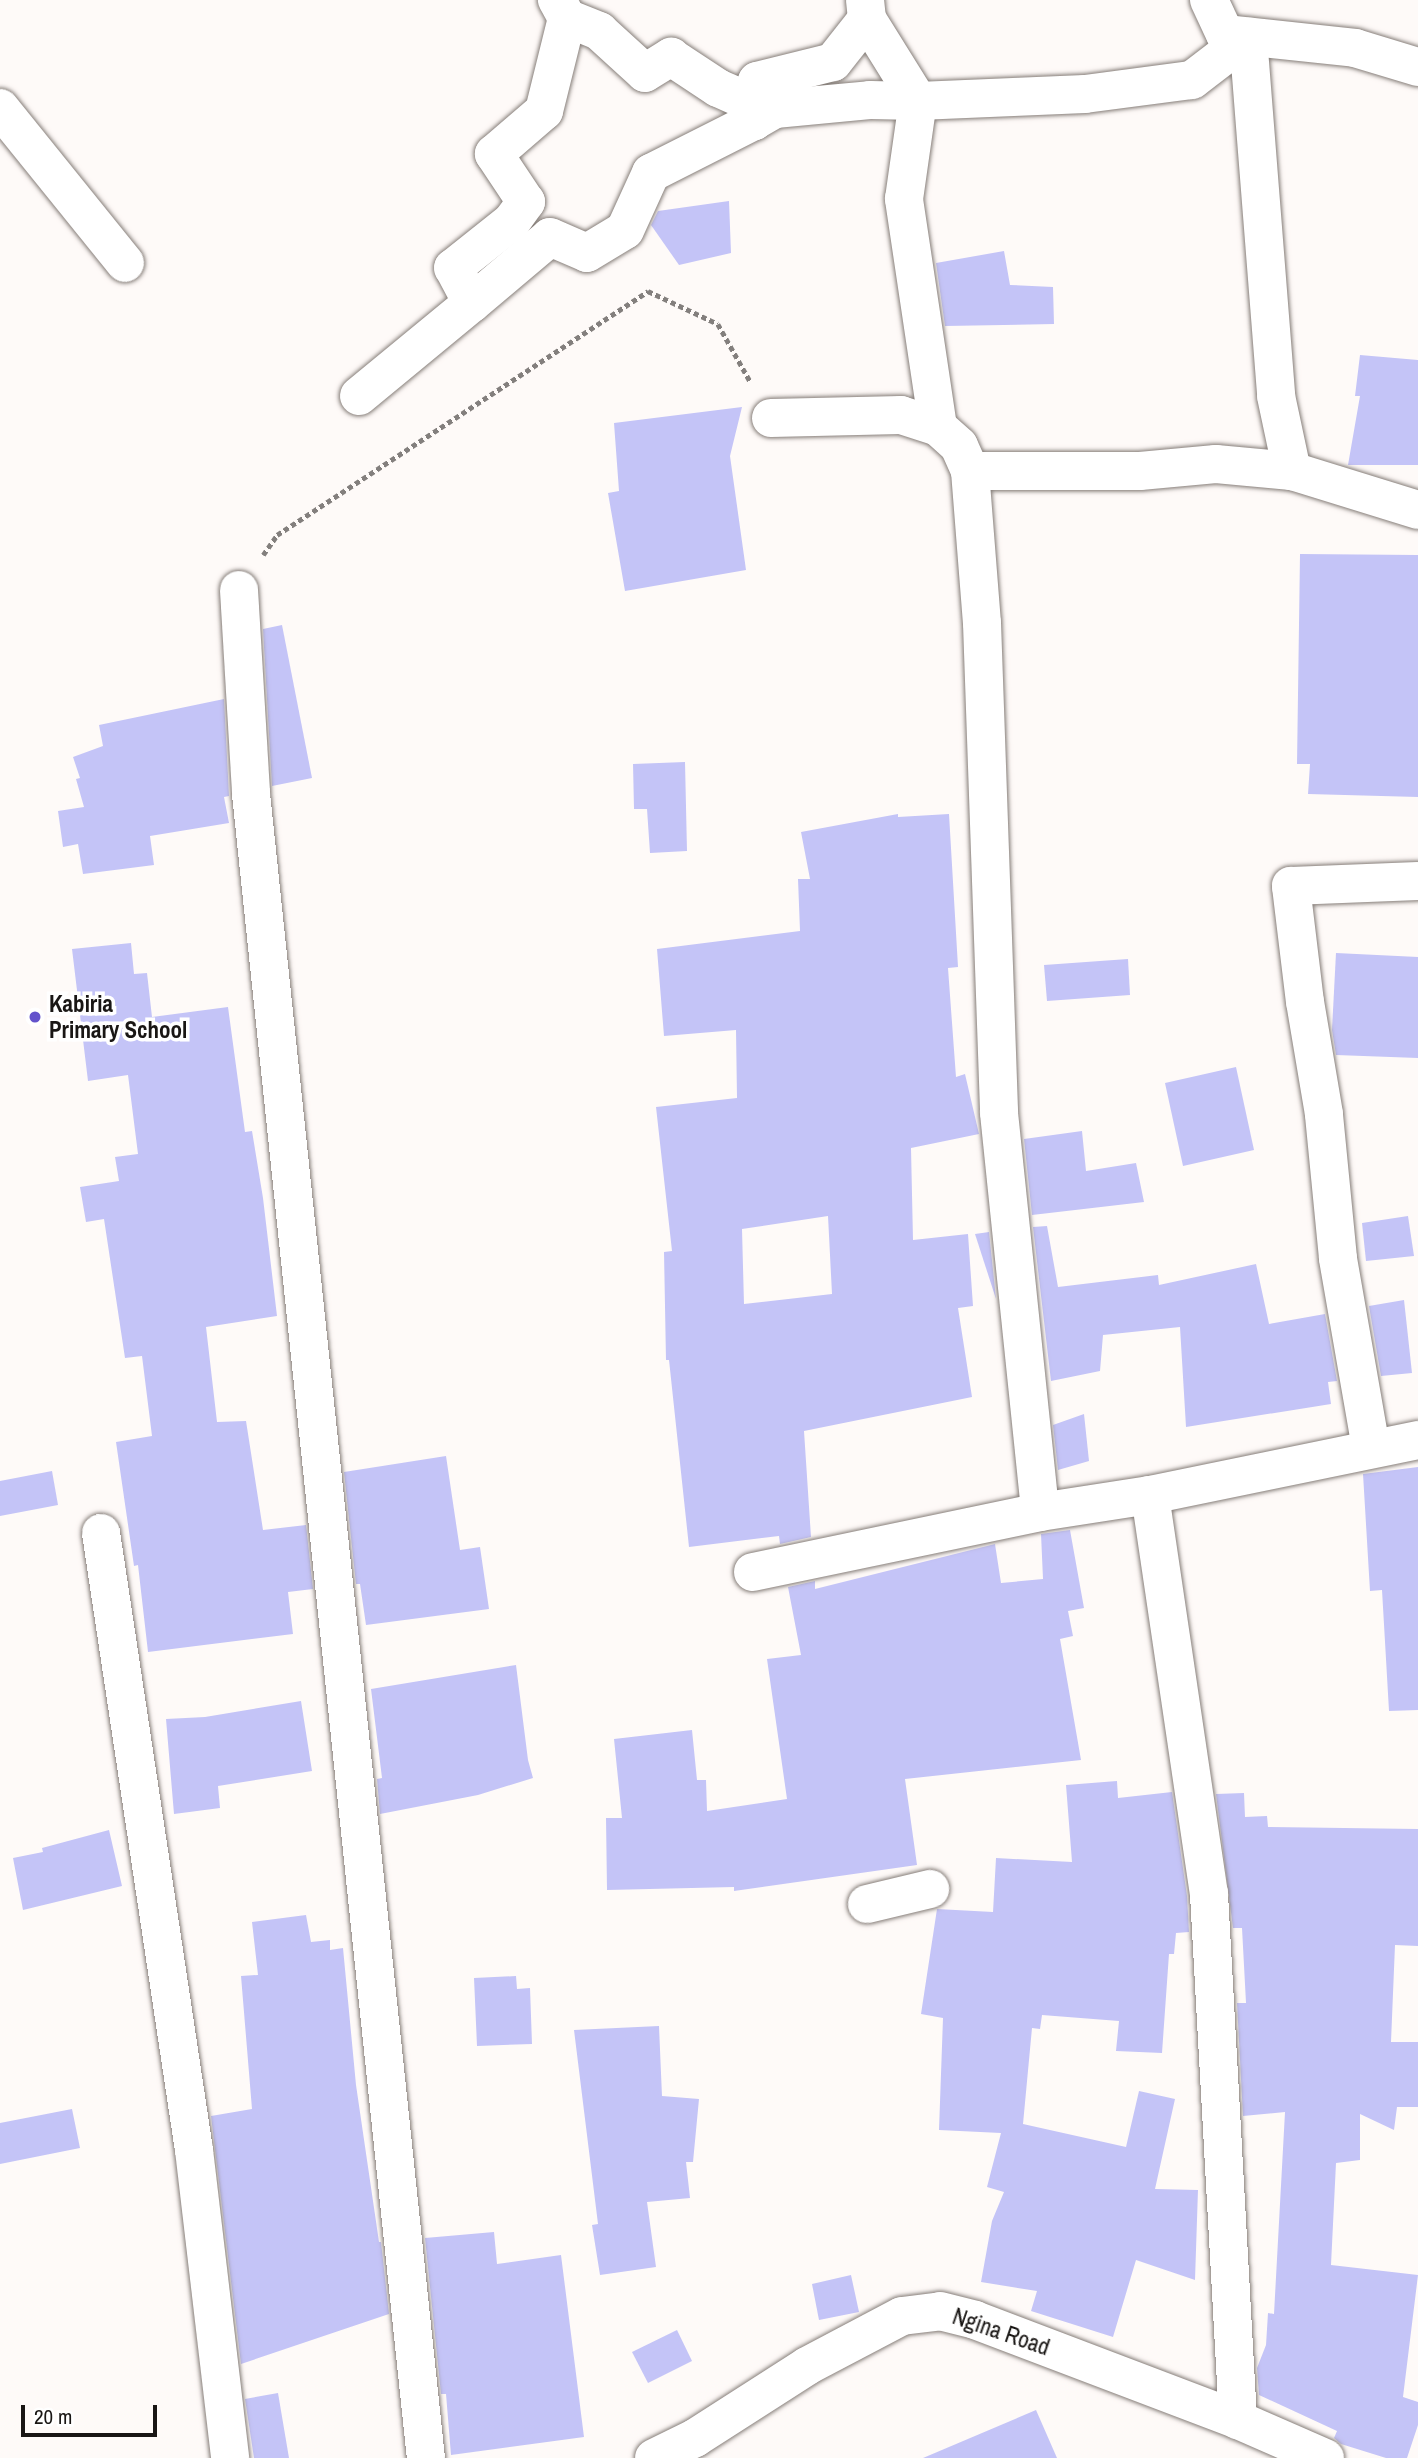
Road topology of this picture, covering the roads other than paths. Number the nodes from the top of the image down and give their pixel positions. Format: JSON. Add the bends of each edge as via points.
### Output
{"nodes":[{"id":1,"x":1209,"y":0,"type":"edge"},
{"id":2,"x":562,"y":9,"type":"edge"},
{"id":3,"x":866,"y":10,"type":"edge"},
{"id":4,"x":1248,"y":37,"type":"junction"},
{"id":5,"x":1418,"y":67,"type":"edge"},
{"id":6,"x":918,"y":101,"type":"junction"},
{"id":7,"x":0,"y":108,"type":"edge"},
{"id":8,"x":754,"y":121,"type":"junction"},
{"id":9,"x":125,"y":263,"type":"dead end"},
{"id":10,"x":472,"y":303,"type":"junction"},
{"id":11,"x":359,"y":397,"type":"dead end"},
{"id":12,"x":771,"y":418,"type":"road end"},
{"id":13,"x":938,"y":427,"type":"junction"},
{"id":14,"x":970,"y":471,"type":"junction"},
{"id":15,"x":1292,"y":471,"type":"junction"},
{"id":16,"x":1418,"y":510,"type":"edge"},
{"id":17,"x":239,"y":590,"type":"road end"},
{"id":18,"x":1418,"y":881,"type":"edge"},
{"id":19,"x":1418,"y":1440,"type":"edge"},
{"id":20,"x":1371,"y":1448,"type":"junction"},
{"id":21,"x":1150,"y":1495,"type":"junction"},
{"id":22,"x":1040,"y":1512,"type":"junction"},
{"id":23,"x":102,"y":1533,"type":"dead end"},
{"id":24,"x":753,"y":1572,"type":"dead end"},
{"id":25,"x":930,"y":1889,"type":"dead end"},
{"id":26,"x":867,"y":1904,"type":"dead end"},
{"id":27,"x":1238,"y":2420,"type":"junction"},
{"id":28,"x":700,"y":2448,"type":"edge"},
{"id":29,"x":230,"y":2458,"type":"edge"},
{"id":30,"x":426,"y":2458,"type":"edge"},
{"id":31,"x":654,"y":2458,"type":"edge"},
{"id":32,"x":1325,"y":2458,"type":"edge"}],
"edges":[{"from":1,"to":4,"type":"street","via":[[1225,34]]},
{"from":2,"to":8,"type":"street","via":[[599,31],[645,73],[671,57],[743,99]]},
{"from":2,"to":10,"type":"street","via":[[544,111],[494,154],[526,202],[512,221],[453,268]]},
{"from":3,"to":6,"type":"street"},
{"from":3,"to":8,"type":"street","via":[[833,62],[757,81]]},
{"from":4,"to":5,"type":"street","via":[[1355,48]]},
{"from":4,"to":6,"type":"street","via":[[1192,80],[1085,94]]},
{"from":4,"to":15,"type":"street","via":[[1276,396]]},
{"from":6,"to":8,"type":"street","via":[[870,100],[775,109]]},
{"from":6,"to":13,"type":"street","via":[[904,199]]},
{"from":7,"to":9,"type":"street"},
{"from":8,"to":10,"type":"street","via":[[651,173],[625,230],[587,253],[550,237]]},
{"from":10,"to":11,"type":"street"},
{"from":12,"to":13,"type":"street","via":[[901,415]]},
{"from":13,"to":14,"type":"street","via":[[959,446]]},
{"from":14,"to":15,"type":"street","via":[[1140,471],[1216,464]]},
{"from":14,"to":22,"type":"street","via":[[982,623],[999,1113]]},
{"from":15,"to":16,"type":"street"},
{"from":17,"to":30,"type":"street","via":[[251,794]]},
{"from":18,"to":20,"type":"street","via":[[1291,886],[1324,1114],[1338,1258]]},
{"from":19,"to":20,"type":"street"},
{"from":20,"to":21,"type":"street"},
{"from":21,"to":22,"type":"street"},
{"from":21,"to":27,"type":"street","via":[[1209,1894]]},
{"from":22,"to":24,"type":"street"},
{"from":23,"to":29,"type":"street","via":[[194,2150]]},
{"from":25,"to":26,"type":"street"},
{"from":27,"to":28,"type":"street","name":"Ngina Road","via":[[975,2320],[940,2311],[902,2316],[807,2366]]},
{"from":27,"to":32,"type":"street","name":"Ngina Road"},
{"from":28,"to":31,"type":"street","name":"Ngina Road"}]}
